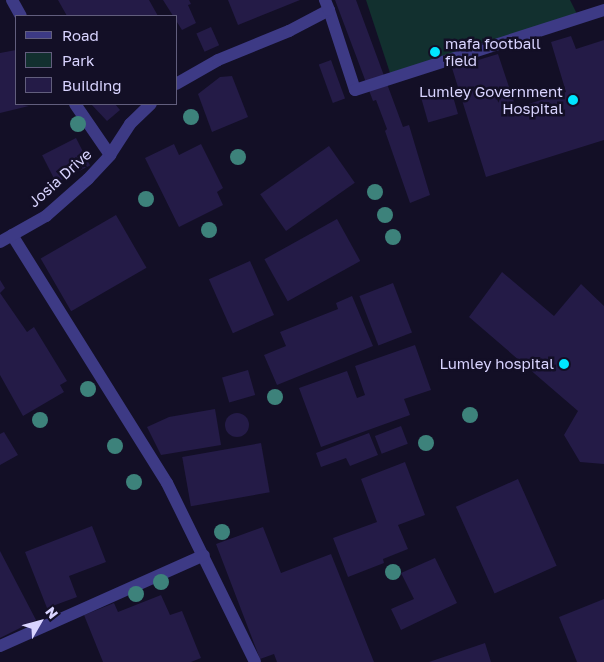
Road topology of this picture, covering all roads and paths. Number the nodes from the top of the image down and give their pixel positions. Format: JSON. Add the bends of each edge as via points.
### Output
{"nodes":[{"id":1,"x":12,"y":0,"type":"edge"},
{"id":2,"x":327,"y":5,"type":"edge"},
{"id":3,"x":604,"y":10,"type":"edge"},
{"id":4,"x":21,"y":15,"type":"edge"},
{"id":5,"x":178,"y":83,"type":"edge"},
{"id":6,"x":76,"y":105,"type":"edge"},
{"id":7,"x":150,"y":105,"type":"edge"},
{"id":8,"x":110,"y":155,"type":"junction"},
{"id":9,"x":12,"y":235,"type":"junction"},
{"id":10,"x":0,"y":242,"type":"edge"},
{"id":11,"x":204,"y":556,"type":"junction"},
{"id":12,"x":0,"y":646,"type":"edge"},
{"id":13,"x":255,"y":662,"type":"edge"}],
"edges":[{"from":1,"to":4,"type":"street"},
{"from":2,"to":3,"type":"street","via":[[355,90]]},
{"from":2,"to":5,"type":"street","via":[[289,31],[218,60]]},
{"from":6,"to":8,"type":"street"},
{"from":7,"to":8,"type":"street","name":"Josia Drive","via":[[130,124]]},
{"from":8,"to":9,"type":"street","name":"Josia Drive","via":[[46,216]]},
{"from":9,"to":10,"type":"street","name":"Josia Drive"},
{"from":9,"to":11,"type":"street","via":[[167,482]]},
{"from":11,"to":12,"type":"street"},
{"from":11,"to":13,"type":"street"}]}
